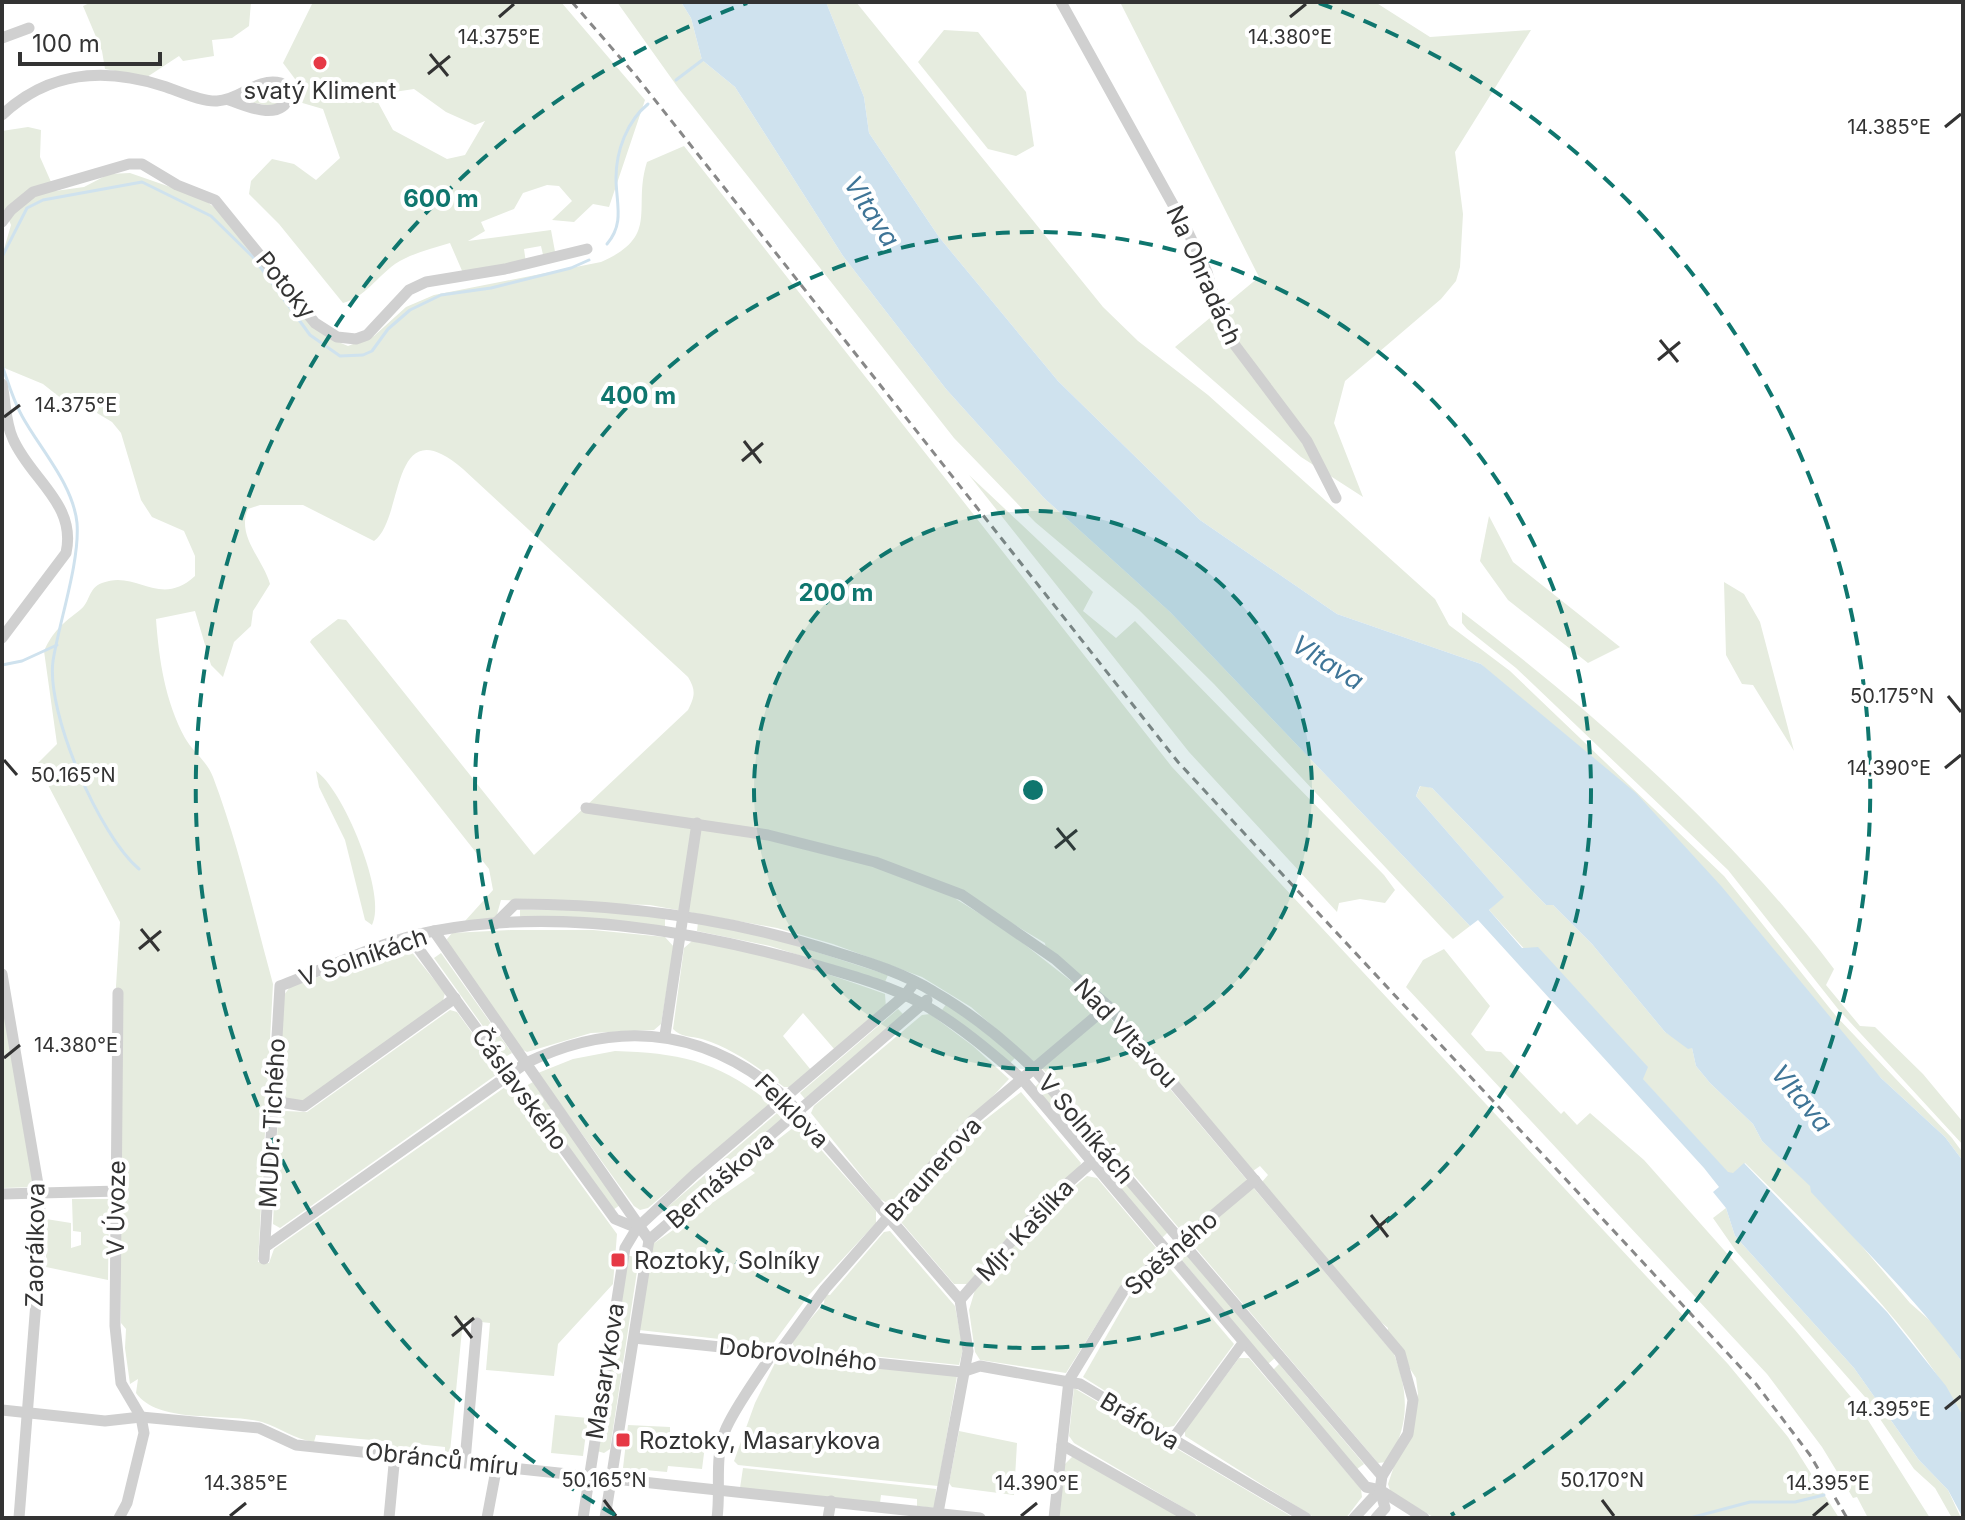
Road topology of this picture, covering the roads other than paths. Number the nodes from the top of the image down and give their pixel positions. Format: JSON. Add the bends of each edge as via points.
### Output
{"nodes":[{"id":1,"x":1061,"y":2,"type":"edge"},
{"id":2,"x":29,"y":28,"type":"dead end"},
{"id":3,"x":2,"y":38,"type":"edge"},
{"id":4,"x":227,"y":99,"type":"junction"},
{"id":5,"x":2,"y":115,"type":"edge"},
{"id":6,"x":2,"y":222,"type":"edge"},
{"id":7,"x":587,"y":249,"type":"dead end"},
{"id":8,"x":2,"y":384,"type":"edge"},
{"id":9,"x":1336,"y":498,"type":"dead end"},
{"id":10,"x":2,"y":638,"type":"edge"},
{"id":11,"x":586,"y":808,"type":"dead end"},
{"id":12,"x":697,"y":823,"type":"junction"},
{"id":13,"x":682,"y":916,"type":"junction"},
{"id":14,"x":495,"y":924,"type":"junction"},
{"id":15,"x":434,"y":931,"type":"junction"},
{"id":16,"x":681,"y":935,"type":"junction"},
{"id":17,"x":410,"y":937,"type":"junction"},
{"id":18,"x":2,"y":974,"type":"edge"},
{"id":19,"x":915,"y":982,"type":"junction"},
{"id":20,"x":280,"y":986,"type":"joint"},
{"id":21,"x":934,"y":991,"type":"junction"},
{"id":22,"x":118,"y":993,"type":"dead end"},
{"id":23,"x":905,"y":995,"type":"junction"},
{"id":24,"x":455,"y":998,"type":"junction"},
{"id":25,"x":923,"y":1004,"type":"junction"},
{"id":26,"x":1108,"y":1006,"type":"junction"},
{"id":27,"x":665,"y":1035,"type":"junction"},
{"id":28,"x":526,"y":1063,"type":"junction"},
{"id":29,"x":1035,"y":1070,"type":"junction"},
{"id":30,"x":508,"y":1075,"type":"junction"},
{"id":31,"x":1023,"y":1080,"type":"junction"},
{"id":32,"x":786,"y":1098,"type":"junction"},
{"id":33,"x":273,"y":1101,"type":"junction"},
{"id":34,"x":798,"y":1112,"type":"junction"},
{"id":35,"x":1092,"y":1162,"type":"junction"},
{"id":36,"x":1255,"y":1180,"type":"junction"},
{"id":37,"x":119,"y":1191,"type":"junction"},
{"id":38,"x":39,"y":1193,"type":"junction"},
{"id":39,"x":2,"y":1194,"type":"edge"},
{"id":40,"x":890,"y":1218,"type":"junction"},
{"id":41,"x":637,"y":1228,"type":"junction"},
{"id":42,"x":649,"y":1240,"type":"junction"},
{"id":43,"x":1182,"y":1242,"type":"junction"},
{"id":44,"x":265,"y":1253,"type":"joint"},
{"id":45,"x":1167,"y":1254,"type":"junction"},
{"id":46,"x":960,"y":1300,"type":"junction"},
{"id":47,"x":477,"y":1323,"type":"dead end"},
{"id":48,"x":634,"y":1338,"type":"junction"},
{"id":49,"x":1243,"y":1343,"type":"junction"},
{"id":50,"x":777,"y":1351,"type":"junction"},
{"id":51,"x":962,"y":1372,"type":"junction"},
{"id":52,"x":1069,"y":1380,"type":"junction"},
{"id":53,"x":2,"y":1410,"type":"edge"},
{"id":54,"x":26,"y":1412,"type":"junction"},
{"id":55,"x":141,"y":1417,"type":"junction"},
{"id":56,"x":1172,"y":1440,"type":"junction"},
{"id":57,"x":1062,"y":1445,"type":"junction"},
{"id":58,"x":395,"y":1454,"type":"junction"},
{"id":59,"x":465,"y":1461,"type":"junction"},
{"id":60,"x":497,"y":1465,"type":"junction"},
{"id":61,"x":590,"y":1476,"type":"junction"},
{"id":62,"x":1382,"y":1476,"type":"junction"},
{"id":63,"x":613,"y":1478,"type":"junction"},
{"id":64,"x":721,"y":1490,"type":"junction"},
{"id":65,"x":1380,"y":1490,"type":"junction"},
{"id":66,"x":831,"y":1501,"type":"junction"},
{"id":67,"x":938,"y":1516,"type":"edge"},
{"id":68,"x":19,"y":1518,"type":"edge"},
{"id":69,"x":119,"y":1518,"type":"edge"},
{"id":70,"x":389,"y":1518,"type":"edge"},
{"id":71,"x":487,"y":1518,"type":"edge"},
{"id":72,"x":583,"y":1518,"type":"edge"},
{"id":73,"x":605,"y":1518,"type":"edge"},
{"id":74,"x":717,"y":1518,"type":"edge"},
{"id":75,"x":828,"y":1518,"type":"edge"},
{"id":76,"x":980,"y":1518,"type":"edge"},
{"id":77,"x":1054,"y":1518,"type":"edge"},
{"id":78,"x":1191,"y":1518,"type":"edge"},
{"id":79,"x":1306,"y":1518,"type":"edge"},
{"id":80,"x":1354,"y":1518,"type":"edge"},
{"id":81,"x":1376,"y":1518,"type":"edge"},
{"id":82,"x":1424,"y":1518,"type":"edge"}],
"edges":[{"from":1,"to":9,"type":"street","name":"Na Ohradách","via":[[1187,230],[1207,272],[1222,328],[1307,441]]},
{"from":2,"to":3,"type":"street"},
{"from":4,"to":4,"type":"street","via":[[269,81],[281,83],[290,95],[282,107],[261,111]]},
{"from":4,"to":5,"type":"street","via":[[213,101],[112,74],[72,76],[44,85]]},
{"from":6,"to":7,"type":"street","name":"Potoky","via":[[33,192],[142,164],[215,200],[315,323],[347,340],[367,335],[409,290],[426,282]]},
{"from":8,"to":10,"type":"street","via":[[14,442],[59,503],[69,540],[66,553]]},
{"from":11,"to":12,"type":"street","name":"Nad Vltavou"},
{"from":12,"to":13,"type":"street"},
{"from":12,"to":26,"type":"street","name":"Nad Vltavou","via":[[875,862],[962,895],[1055,959]]},
{"from":13,"to":14,"type":"street","name":"V Solníkách","via":[[585,904],[515,904]]},
{"from":13,"to":16,"type":"street"},
{"from":13,"to":19,"type":"street","name":"V Solníkách","via":[[806,942]]},
{"from":14,"to":15,"type":"street","name":"V Solníkách"},
{"from":14,"to":16,"type":"street","name":"V Solníkách","via":[[584,923]]},
{"from":15,"to":17,"type":"street","name":"V Solníkách"},
{"from":15,"to":28,"type":"street","name":"Čáslavského"},
{"from":16,"to":23,"type":"street","name":"V Solníkách","via":[[802,961]]},
{"from":16,"to":27,"type":"street"},
{"from":17,"to":20,"type":"street","name":"V Solníkách"},
{"from":17,"to":24,"type":"street","name":"Čáslavského"},
{"from":18,"to":38,"type":"street","name":"Zaorálkova"},
{"from":19,"to":21,"type":"street","name":"V Solníkách"},
{"from":19,"to":23,"type":"street","name":"Bernáškova"},
{"from":20,"to":33,"type":"street","name":"MUDr. Tichého"},
{"from":21,"to":25,"type":"street","name":"Bernáškova"},
{"from":21,"to":29,"type":"street","name":"V Solníkách","via":[[1007,1043]]},
{"from":22,"to":37,"type":"street","name":"V Úvoze"},
{"from":23,"to":25,"type":"street","name":"V Solníkách"},
{"from":23,"to":32,"type":"street","name":"Bernáškova"},
{"from":24,"to":30,"type":"street","name":"Čáslavského"},
{"from":24,"to":33,"type":"street","via":[[304,1106]]},
{"from":25,"to":31,"type":"street","name":"V Solníkách"},
{"from":25,"to":34,"type":"street","name":"Bernáškova"},
{"from":26,"to":29,"type":"street","name":"Braunerova"},
{"from":26,"to":36,"type":"street","name":"Nad Vltavou"},
{"from":27,"to":28,"type":"street","name":"Felklova","via":[[605,1036],[561,1046]]},
{"from":27,"to":32,"type":"street","name":"Felklova","via":[[723,1053]]},
{"from":28,"to":30,"type":"street","name":"Felklova"},
{"from":28,"to":41,"type":"street","name":"Čáslavského","via":[[632,1212]]},
{"from":29,"to":31,"type":"street","name":"Braunerova"},
{"from":29,"to":43,"type":"street","name":"V Solníkách"},
{"from":30,"to":41,"type":"street","name":"Čáslavského","via":[[615,1219]]},
{"from":30,"to":44,"type":"street","name":"Felklova"},
{"from":31,"to":35,"type":"street","name":"V Solníkách"},
{"from":31,"to":40,"type":"street","name":"Braunerova","via":[[972,1121]]},
{"from":32,"to":34,"type":"street","name":"Felklova"},
{"from":32,"to":41,"type":"street","name":"Bernáškova"},
{"from":33,"to":44,"type":"street","name":"MUDr. Tichého"},
{"from":34,"to":40,"type":"street","name":"Felklova"},
{"from":34,"to":42,"type":"street","name":"Bernáškova"},
{"from":35,"to":45,"type":"street","name":"V Solníkách"},
{"from":35,"to":46,"type":"street","name":"Mjr. Kašlíka","via":[[1042,1206]]},
{"from":36,"to":43,"type":"street","name":"Spěšného"},
{"from":36,"to":62,"type":"street","name":"Nad Vltavou","via":[[1400,1353],[1413,1400],[1408,1434]]},
{"from":37,"to":38,"type":"street"},
{"from":37,"to":55,"type":"street","name":"V Úvoze","via":[[116,1340],[121,1383]]},
{"from":38,"to":39,"type":"street"},
{"from":38,"to":54,"type":"street","name":"Zaorálkova","via":[[39,1264]]},
{"from":40,"to":46,"type":"street","name":"Felklova"},
{"from":40,"to":50,"type":"street","name":"Braunerova"},
{"from":41,"to":42,"type":"street","name":"Čáslavského"},
{"from":41,"to":61,"type":"street","name":"Masarykova","via":[[625,1248]]},
{"from":42,"to":48,"type":"street","name":"Masarykova"},
{"from":43,"to":45,"type":"street","name":"Spěšného"},
{"from":43,"to":62,"type":"street","name":"V Solníkách"},
{"from":45,"to":49,"type":"street","name":"V Solníkách"},
{"from":45,"to":52,"type":"street","name":"Spěšného","via":[[1124,1290]]},
{"from":46,"to":51,"type":"street","via":[[968,1351]]},
{"from":47,"to":59,"type":"street"},
{"from":48,"to":50,"type":"street","name":"Dobrovolného"},
{"from":48,"to":63,"type":"street","name":"Masarykova"},
{"from":49,"to":56,"type":"street"},
{"from":49,"to":65,"type":"street","name":"V Solníkách","via":[[1366,1487]]},
{"from":50,"to":51,"type":"street","name":"Dobrovolného"},
{"from":50,"to":64,"type":"street","name":"Braunerova","via":[[725,1431],[718,1465]]},
{"from":51,"to":52,"type":"street","name":"Bráfova","via":[[980,1366]]},
{"from":51,"to":67,"type":"street"},
{"from":52,"to":56,"type":"street","name":"Bráfova"},
{"from":52,"to":57,"type":"street","name":"Spěšného"},
{"from":53,"to":54,"type":"street","name":"Obránců míru"},
{"from":54,"to":55,"type":"street","name":"Obránců míru","via":[[105,1421]]},
{"from":54,"to":68,"type":"street","name":"Zaorálkova"},
{"from":55,"to":58,"type":"street","name":"Obránců míru","via":[[259,1428],[296,1445]]},
{"from":55,"to":69,"type":"street","via":[[144,1433]]},
{"from":56,"to":79,"type":"street","name":"Bráfova"},
{"from":57,"to":77,"type":"street","name":"Spěšného"},
{"from":57,"to":78,"type":"street"},
{"from":58,"to":59,"type":"street","name":"Obránců míru"},
{"from":58,"to":70,"type":"street"},
{"from":59,"to":60,"type":"street","name":"Obránců míru"},
{"from":60,"to":61,"type":"street","name":"Obránců míru"},
{"from":60,"to":71,"type":"street"},
{"from":61,"to":63,"type":"street","name":"Obránců míru"},
{"from":61,"to":72,"type":"street","name":"Masarykova"},
{"from":62,"to":65,"type":"street"},
{"from":63,"to":64,"type":"street","name":"Obránců míru"},
{"from":63,"to":73,"type":"street","name":"Masarykova"},
{"from":64,"to":66,"type":"street","name":"Obránců míru"},
{"from":64,"to":74,"type":"street","name":"Braunerova"},
{"from":65,"to":80,"type":"street"},
{"from":65,"to":81,"type":"street","via":[[1385,1508]]},
{"from":65,"to":82,"type":"street","name":"V Solníkách"},
{"from":66,"to":67,"type":"street","name":"Obránců míru"},
{"from":66,"to":75,"type":"street"},
{"from":67,"to":76,"type":"street","name":"Obránců míru"}]}
